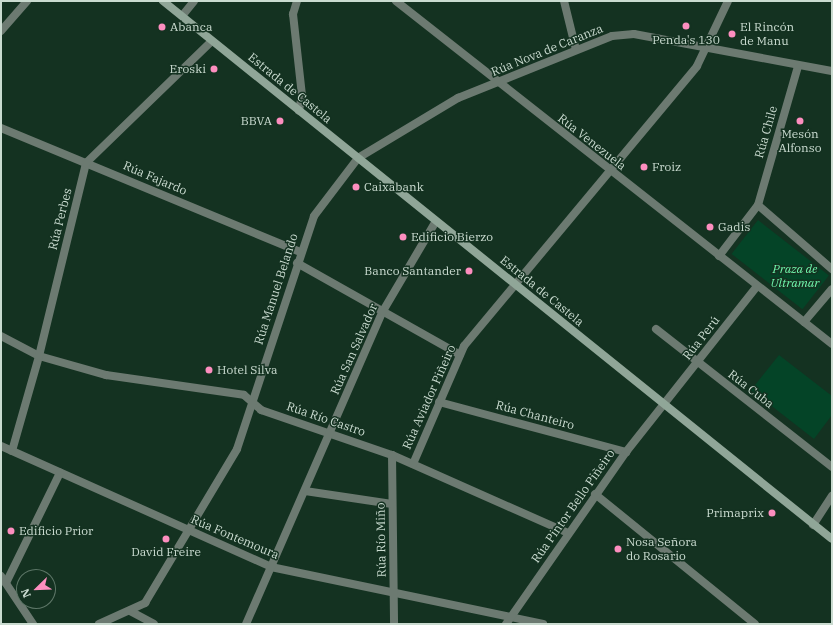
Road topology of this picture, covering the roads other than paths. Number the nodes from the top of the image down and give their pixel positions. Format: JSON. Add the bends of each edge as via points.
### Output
{"nodes":[{"id":1,"x":14,"y":1,"type":"edge"},
{"id":2,"x":163,"y":1,"type":"edge"},
{"id":3,"x":194,"y":1,"type":"edge"},
{"id":4,"x":298,"y":1,"type":"edge"},
{"id":5,"x":396,"y":1,"type":"edge"},
{"id":6,"x":564,"y":1,"type":"edge"},
{"id":7,"x":728,"y":1,"type":"edge"},
{"id":8,"x":24,"y":4,"type":"edge"},
{"id":9,"x":182,"y":16,"type":"junction"},
{"id":10,"x":1,"y":31,"type":"edge"},
{"id":11,"x":212,"y":41,"type":"junction"},
{"id":12,"x":708,"y":48,"type":"junction"},
{"id":13,"x":576,"y":50,"type":"junction"},
{"id":14,"x":798,"y":66,"type":"junction"},
{"id":15,"x":832,"y":70,"type":"edge"},
{"id":16,"x":497,"y":82,"type":"junction"},
{"id":17,"x":299,"y":111,"type":"junction"},
{"id":18,"x":1,"y":128,"type":"edge"},
{"id":19,"x":358,"y":158,"type":"junction"},
{"id":20,"x":86,"y":163,"type":"junction"},
{"id":21,"x":608,"y":169,"type":"junction"},
{"id":22,"x":758,"y":205,"type":"junction"},
{"id":23,"x":436,"y":221,"type":"junction"},
{"id":24,"x":300,"y":252,"type":"junction"},
{"id":25,"x":719,"y":256,"type":"junction"},
{"id":26,"x":297,"y":263,"type":"junction"},
{"id":27,"x":832,"y":268,"type":"edge"},
{"id":28,"x":515,"y":284,"type":"junction"},
{"id":29,"x":757,"y":286,"type":"junction"},
{"id":30,"x":832,"y":289,"type":"edge"},
{"id":31,"x":383,"y":311,"type":"junction"},
{"id":32,"x":804,"y":322,"type":"junction"},
{"id":33,"x":656,"y":330,"type":"dead end"},
{"id":34,"x":1,"y":336,"type":"edge"},
{"id":35,"x":832,"y":344,"type":"edge"},
{"id":36,"x":460,"y":355,"type":"junction"},
{"id":37,"x":39,"y":356,"type":"junction"},
{"id":38,"x":698,"y":362,"type":"junction"},
{"id":39,"x":252,"y":402,"type":"junction"},
{"id":40,"x":439,"y":402,"type":"junction"},
{"id":41,"x":665,"y":405,"type":"junction"},
{"id":42,"x":329,"y":435,"type":"junction"},
{"id":43,"x":1,"y":446,"type":"edge"},
{"id":44,"x":12,"y":451,"type":"junction"},
{"id":45,"x":626,"y":452,"type":"junction"},
{"id":46,"x":392,"y":455,"type":"junction"},
{"id":47,"x":413,"y":464,"type":"junction"},
{"id":48,"x":832,"y":467,"type":"edge"},
{"id":49,"x":60,"y":473,"type":"junction"},
{"id":50,"x":305,"y":491,"type":"junction"},
{"id":51,"x":595,"y":494,"type":"junction"},
{"id":52,"x":832,"y":496,"type":"edge"},
{"id":53,"x":392,"y":504,"type":"junction"},
{"id":54,"x":813,"y":525,"type":"junction"},
{"id":55,"x":189,"y":531,"type":"junction"},
{"id":56,"x":568,"y":534,"type":"junction"},
{"id":57,"x":832,"y":540,"type":"edge"},
{"id":58,"x":271,"y":567,"type":"junction"},
{"id":59,"x":3,"y":579,"type":"edge"},
{"id":60,"x":394,"y":593,"type":"junction"},
{"id":61,"x":130,"y":611,"type":"junction"},
{"id":62,"x":508,"y":621,"type":"edge"},
{"id":63,"x":33,"y":624,"type":"edge"},
{"id":64,"x":98,"y":624,"type":"edge"},
{"id":65,"x":154,"y":624,"type":"edge"},
{"id":66,"x":246,"y":624,"type":"edge"},
{"id":67,"x":394,"y":624,"type":"edge"},
{"id":68,"x":542,"y":624,"type":"edge"},
{"id":69,"x":755,"y":624,"type":"edge"}],
"edges":[{"from":1,"to":8,"type":"street"},
{"from":2,"to":9,"type":"main road","name":"Estrada de Castela"},
{"from":3,"to":9,"type":"street"},
{"from":4,"to":17,"type":"street","via":[[293,14],[302,95]]},
{"from":5,"to":16,"type":"street","name":"Rúa Venezuela"},
{"from":6,"to":13,"type":"street"},
{"from":7,"to":12,"type":"street","name":"Rúa Aviador Piñeiro"},
{"from":8,"to":10,"type":"street"},
{"from":9,"to":11,"type":"main road","name":"Estrada de Castela"},
{"from":11,"to":17,"type":"main road","name":"Estrada de Castela"},
{"from":11,"to":20,"type":"street"},
{"from":12,"to":13,"type":"street","name":"Rúa Nova de Caranza","via":[[634,34],[612,36]]},
{"from":12,"to":14,"type":"street","name":"Rúa Nova de Caranza"},
{"from":12,"to":21,"type":"street","name":"Rúa Aviador Piñeiro","via":[[697,66]]},
{"from":13,"to":16,"type":"street","name":"Rúa Nova de Caranza"},
{"from":14,"to":15,"type":"street","name":"Rúa Nova de Caranza"},
{"from":14,"to":22,"type":"street","name":"Rúa Chile"},
{"from":16,"to":19,"type":"street","name":"Rúa Nova de Caranza","via":[[440,108]]},
{"from":16,"to":21,"type":"street","name":"Rúa Venezuela"},
{"from":17,"to":19,"type":"main road","name":"Estrada de Castela"},
{"from":18,"to":20,"type":"street","name":"Rúa Fajardo"},
{"from":19,"to":23,"type":"main road","name":"Estrada de Castela"},
{"from":19,"to":24,"type":"street","name":"Rúa Manuel Belando","via":[[314,216]]},
{"from":20,"to":24,"type":"street","name":"Rúa Fajardo"},
{"from":20,"to":37,"type":"street","name":"Rúa Perbes"},
{"from":21,"to":25,"type":"street","name":"Rúa Venezuela"},
{"from":21,"to":28,"type":"street","name":"Rúa Aviador Piñeiro"},
{"from":22,"to":25,"type":"street"},
{"from":22,"to":27,"type":"street"},
{"from":23,"to":28,"type":"main road","name":"Estrada de Castela"},
{"from":23,"to":31,"type":"street","name":"Rúa San Salvador"},
{"from":24,"to":26,"type":"street","name":"Rúa Manuel Belando"},
{"from":25,"to":29,"type":"street","name":"Rúa Venezuela"},
{"from":26,"to":31,"type":"street"},
{"from":26,"to":39,"type":"street","name":"Rúa Manuel Belando"},
{"from":28,"to":36,"type":"street","name":"Rúa Aviador Piñeiro"},
{"from":28,"to":41,"type":"main road","name":"Estrada de Castela"},
{"from":29,"to":32,"type":"street","name":"Rúa Venezuela"},
{"from":29,"to":38,"type":"street","name":"Rúa Perú"},
{"from":30,"to":32,"type":"street"},
{"from":31,"to":36,"type":"street"},
{"from":31,"to":42,"type":"street","name":"Rúa San Salvador"},
{"from":32,"to":35,"type":"street","name":"Rúa Venezuela"},
{"from":33,"to":38,"type":"street","name":"Rúa Cuba"},
{"from":34,"to":37,"type":"street","name":"Rúa Río Castro"},
{"from":36,"to":40,"type":"street","name":"Rúa Aviador Piñeiro"},
{"from":37,"to":39,"type":"street","name":"Rúa Río Castro","via":[[106,375],[244,395]]},
{"from":37,"to":44,"type":"street","name":"Rúa Perbes"},
{"from":38,"to":41,"type":"street","name":"Rúa Perú"},
{"from":38,"to":48,"type":"street","name":"Rúa Cuba"},
{"from":39,"to":42,"type":"street","name":"Rúa Río Castro","via":[[261,410]]},
{"from":39,"to":55,"type":"street","name":"Rúa Manuel Belando","via":[[237,449]]},
{"from":40,"to":45,"type":"street","name":"Rúa Chanteiro"},
{"from":40,"to":47,"type":"street","name":"Rúa Aviador Piñeiro"},
{"from":41,"to":45,"type":"street","name":"Rúa Pintor Bello Piñeiro"},
{"from":41,"to":54,"type":"main road","name":"Estrada de Castela"},
{"from":42,"to":46,"type":"street","name":"Rúa Río Castro","via":[[342,436]]},
{"from":42,"to":50,"type":"street","name":"Rúa San Salvador"},
{"from":43,"to":44,"type":"street","name":"Rúa Fontemoura"},
{"from":44,"to":49,"type":"street","name":"Rúa Fontemoura"},
{"from":45,"to":51,"type":"street","name":"Rúa Pintor Bello Piñeiro"},
{"from":46,"to":47,"type":"street","name":"Rúa Río Castro"},
{"from":46,"to":53,"type":"street","name":"Rúa Río Miño"},
{"from":47,"to":56,"type":"street","name":"Rúa Río Castro"},
{"from":49,"to":55,"type":"street","name":"Rúa Fontemoura"},
{"from":49,"to":59,"type":"street"},
{"from":50,"to":53,"type":"street"},
{"from":50,"to":58,"type":"street","name":"Rúa San Salvador"},
{"from":51,"to":56,"type":"street","name":"Rúa Pintor Bello Piñeiro"},
{"from":51,"to":69,"type":"street"},
{"from":52,"to":54,"type":"street"},
{"from":53,"to":60,"type":"street","name":"Rúa Río Miño"},
{"from":54,"to":57,"type":"main road","name":"Estrada de Castela"},
{"from":55,"to":58,"type":"street","name":"Rúa Fontemoura"},
{"from":55,"to":61,"type":"street","name":"Rúa Manuel Belando","via":[[145,603]]},
{"from":56,"to":62,"type":"street","name":"Rúa Pintor Bello Piñeiro"},
{"from":58,"to":60,"type":"street","name":"Rúa Fontemoura"},
{"from":58,"to":66,"type":"street","name":"Rúa San Salvador"},
{"from":59,"to":63,"type":"street"},
{"from":60,"to":62,"type":"street","name":"Rúa Fontemoura"},
{"from":60,"to":67,"type":"street","name":"Rúa Río Miño"},
{"from":61,"to":64,"type":"street","name":"Rúa Manuel Belando"},
{"from":61,"to":65,"type":"street"},
{"from":62,"to":68,"type":"street","name":"Rúa Fontemoura"}]}
